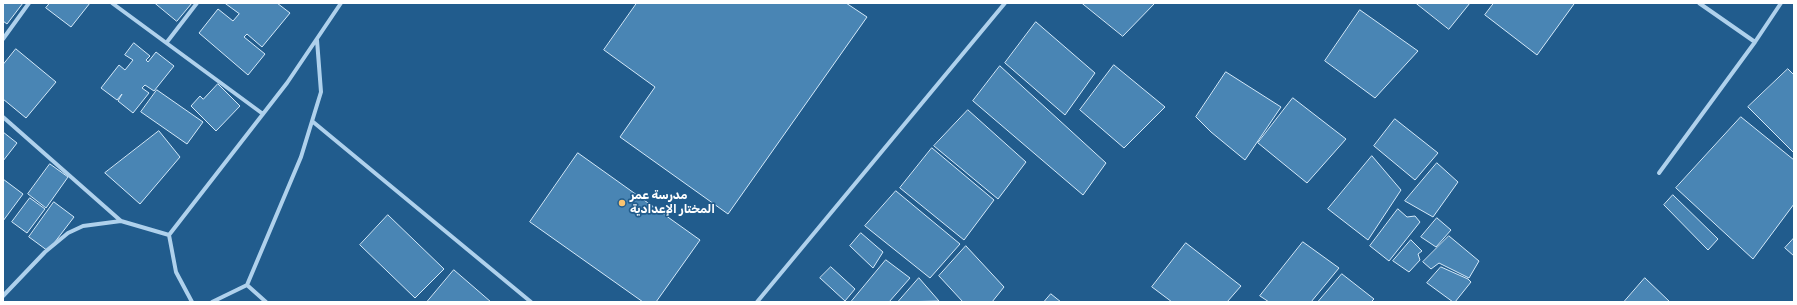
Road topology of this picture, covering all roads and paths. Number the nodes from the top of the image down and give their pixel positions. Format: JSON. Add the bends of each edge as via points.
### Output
{"nodes":[{"id":1,"x":29,"y":3,"type":"edge"},
{"id":2,"x":112,"y":3,"type":"edge"},
{"id":3,"x":197,"y":3,"type":"edge"},
{"id":4,"x":341,"y":3,"type":"edge"},
{"id":5,"x":1005,"y":3,"type":"edge"},
{"id":6,"x":1699,"y":3,"type":"edge"},
{"id":7,"x":1781,"y":3,"type":"edge"},
{"id":8,"x":3,"y":39,"type":"edge"},
{"id":9,"x":317,"y":40,"type":"junction"},
{"id":10,"x":167,"y":42,"type":"junction"},
{"id":11,"x":1755,"y":42,"type":"junction"},
{"id":12,"x":263,"y":114,"type":"junction"},
{"id":13,"x":3,"y":117,"type":"edge"},
{"id":14,"x":312,"y":121,"type":"junction"},
{"id":15,"x":1658,"y":174,"type":"dead end"},
{"id":16,"x":121,"y":221,"type":"junction"},
{"id":17,"x":169,"y":235,"type":"junction"},
{"id":18,"x":247,"y":285,"type":"junction"},
{"id":19,"x":3,"y":296,"type":"edge"},
{"id":20,"x":192,"y":302,"type":"edge"},
{"id":21,"x":212,"y":302,"type":"edge"},
{"id":22,"x":266,"y":302,"type":"edge"},
{"id":23,"x":531,"y":302,"type":"edge"},
{"id":24,"x":756,"y":302,"type":"edge"}],
"edges":[{"from":1,"to":8,"type":"street"},
{"from":2,"to":10,"type":"street"},
{"from":3,"to":10,"type":"street"},
{"from":4,"to":9,"type":"street"},
{"from":5,"to":24,"type":"street"},
{"from":6,"to":11,"type":"street"},
{"from":7,"to":11,"type":"street"},
{"from":9,"to":12,"type":"street"},
{"from":9,"to":14,"type":"street","via":[[321,92]]},
{"from":10,"to":12,"type":"street"},
{"from":11,"to":15,"type":"street"},
{"from":12,"to":17,"type":"street"},
{"from":13,"to":16,"type":"street"},
{"from":14,"to":18,"type":"street","via":[[301,157]]},
{"from":14,"to":23,"type":"street"},
{"from":16,"to":17,"type":"street"},
{"from":16,"to":19,"type":"street","via":[[83,226],[68,233],[45,252]]},
{"from":17,"to":20,"type":"street","via":[[176,272]]},
{"from":18,"to":21,"type":"street"},
{"from":18,"to":22,"type":"street"}]}
